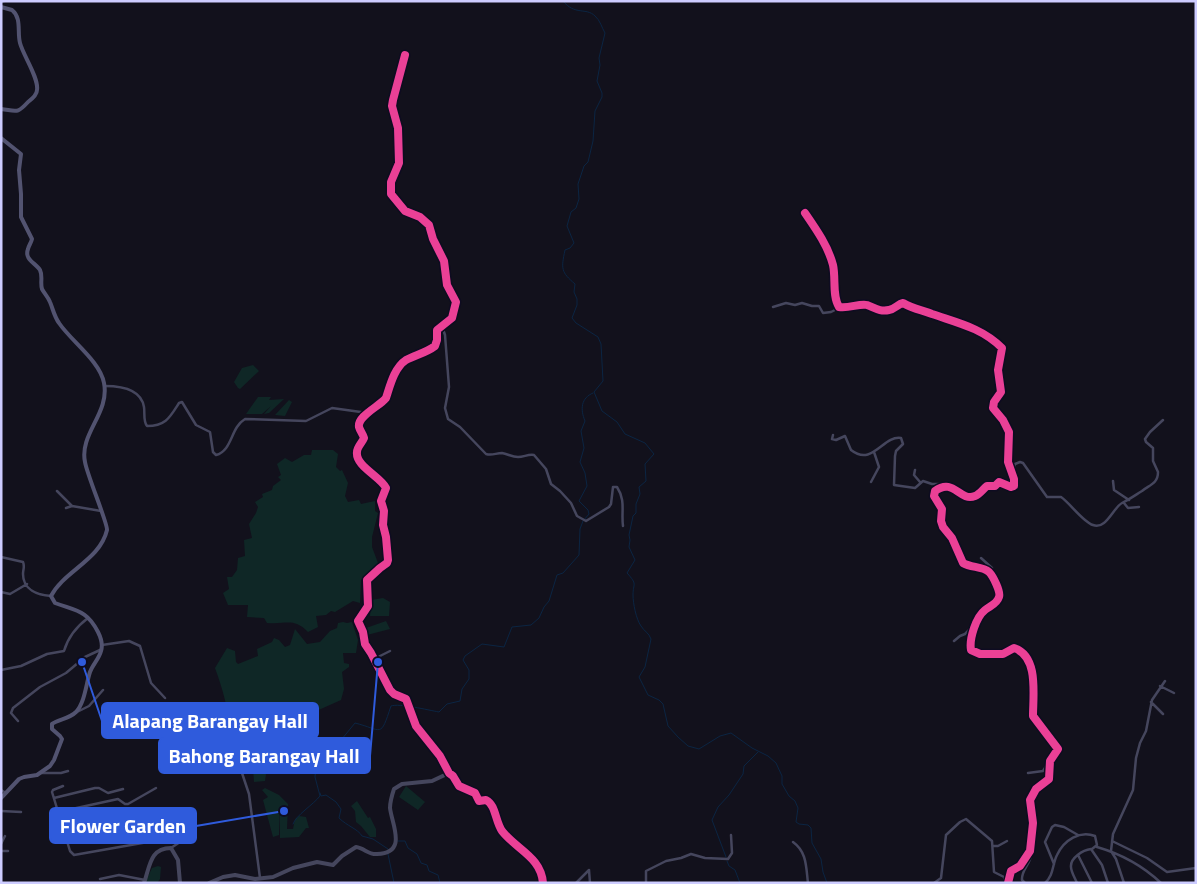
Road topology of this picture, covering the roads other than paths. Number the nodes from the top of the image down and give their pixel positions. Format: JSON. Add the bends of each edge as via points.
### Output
{"nodes":[{"id":1,"x":1,"y":7,"type":"edge"},
{"id":2,"x":405,"y":55,"type":"dead end"},
{"id":3,"x":1,"y":109,"type":"edge"},
{"id":4,"x":1,"y":138,"type":"edge"},
{"id":5,"x":805,"y":213,"type":"dead end"},
{"id":6,"x":774,"y":307,"type":"dead end"},
{"id":7,"x":839,"y":308,"type":"junction"},
{"id":8,"x":442,"y":326,"type":"junction"},
{"id":9,"x":105,"y":386,"type":"junction"},
{"id":10,"x":368,"y":413,"type":"junction"},
{"id":11,"x":1163,"y":420,"type":"dead end"},
{"id":12,"x":833,"y":435,"type":"dead end"},
{"id":13,"x":874,"y":452,"type":"junction"},
{"id":14,"x":915,"y":470,"type":"dead end"},
{"id":15,"x":1012,"y":474,"type":"junction"},
{"id":16,"x":1113,"y":481,"type":"dead end"},
{"id":17,"x":871,"y":482,"type":"dead end"},
{"id":18,"x":920,"y":482,"type":"junction"},
{"id":19,"x":946,"y":487,"type":"junction"},
{"id":20,"x":57,"y":491,"type":"dead end"},
{"id":21,"x":1128,"y":500,"type":"junction"},
{"id":22,"x":1124,"y":502,"type":"junction"},
{"id":23,"x":72,"y":506,"type":"junction"},
{"id":24,"x":1139,"y":507,"type":"dead end"},
{"id":25,"x":66,"y":508,"type":"dead end"},
{"id":26,"x":101,"y":511,"type":"junction"},
{"id":27,"x":623,"y":526,"type":"dead end"},
{"id":28,"x":1,"y":557,"type":"edge"},
{"id":29,"x":981,"y":558,"type":"dead end"},
{"id":30,"x":990,"y":574,"type":"junction"},
{"id":31,"x":26,"y":584,"type":"junction"},
{"id":32,"x":1,"y":592,"type":"edge"},
{"id":33,"x":51,"y":596,"type":"junction"},
{"id":34,"x":89,"y":618,"type":"junction"},
{"id":35,"x":975,"y":624,"type":"junction"},
{"id":36,"x":954,"y":641,"type":"dead end"},
{"id":37,"x":102,"y":647,"type":"junction"},
{"id":38,"x":390,"y":651,"type":"dead end"},
{"id":39,"x":374,"y":659,"type":"junction"},
{"id":40,"x":1,"y":670,"type":"edge"},
{"id":41,"x":1165,"y":681,"type":"dead end"},
{"id":42,"x":1160,"y":686,"type":"junction"},
{"id":43,"x":103,"y":690,"type":"dead end"},
{"id":44,"x":1174,"y":693,"type":"dead end"},
{"id":45,"x":165,"y":698,"type":"dead end"},
{"id":46,"x":1151,"y":702,"type":"junction"},
{"id":47,"x":76,"y":712,"type":"junction"},
{"id":48,"x":1163,"y":714,"type":"dead end"},
{"id":49,"x":18,"y":721,"type":"dead end"},
{"id":50,"x":1051,"y":760,"type":"junction"},
{"id":51,"x":241,"y":770,"type":"dead end"},
{"id":52,"x":68,"y":771,"type":"dead end"},
{"id":53,"x":41,"y":772,"type":"junction"},
{"id":54,"x":449,"y":773,"type":"junction"},
{"id":55,"x":1028,"y":773,"type":"dead end"},
{"id":56,"x":63,"y":786,"type":"dead end"},
{"id":57,"x":123,"y":788,"type":"dead end"},
{"id":58,"x":156,"y":788,"type":"dead end"},
{"id":59,"x":1,"y":790,"type":"edge"},
{"id":60,"x":6,"y":793,"type":"junction"},
{"id":61,"x":1,"y":798,"type":"edge"},
{"id":62,"x":54,"y":798,"type":"junction"},
{"id":63,"x":1,"y":811,"type":"edge"},
{"id":64,"x":21,"y":812,"type":"dead end"},
{"id":65,"x":58,"y":812,"type":"junction"},
{"id":66,"x":119,"y":822,"type":"dead end"},
{"id":67,"x":65,"y":834,"type":"junction"},
{"id":68,"x":195,"y":835,"type":"dead end"},
{"id":69,"x":731,"y":835,"type":"dead end"},
{"id":70,"x":1078,"y":835,"type":"junction"},
{"id":71,"x":5,"y":836,"type":"dead end"},
{"id":72,"x":1007,"y":841,"type":"dead end"},
{"id":73,"x":1112,"y":841,"type":"junction"},
{"id":74,"x":793,"y":842,"type":"dead end"},
{"id":75,"x":1,"y":844,"type":"edge"},
{"id":76,"x":176,"y":844,"type":"junction"},
{"id":77,"x":993,"y":846,"type":"junction"},
{"id":78,"x":1097,"y":847,"type":"junction"},
{"id":79,"x":171,"y":848,"type":"junction"},
{"id":80,"x":1031,"y":848,"type":"junction"},
{"id":81,"x":1092,"y":849,"type":"junction"},
{"id":82,"x":1,"y":851,"type":"edge"},
{"id":83,"x":8,"y":851,"type":"dead end"},
{"id":84,"x":1111,"y":851,"type":"junction"},
{"id":85,"x":1078,"y":855,"type":"junction"},
{"id":86,"x":1054,"y":866,"type":"junction"},
{"id":87,"x":1196,"y":868,"type":"edge"},
{"id":88,"x":100,"y":878,"type":"dead end"},
{"id":89,"x":260,"y":878,"type":"junction"},
{"id":90,"x":144,"y":881,"type":"edge"},
{"id":91,"x":180,"y":883,"type":"edge"},
{"id":92,"x":209,"y":883,"type":"edge"},
{"id":93,"x":543,"y":883,"type":"edge"},
{"id":94,"x":576,"y":883,"type":"edge"},
{"id":95,"x":590,"y":883,"type":"edge"},
{"id":96,"x":646,"y":883,"type":"edge"},
{"id":97,"x":808,"y":883,"type":"edge"},
{"id":98,"x":934,"y":883,"type":"edge"},
{"id":99,"x":1007,"y":883,"type":"edge"},
{"id":100,"x":1025,"y":883,"type":"edge"},
{"id":101,"x":1045,"y":883,"type":"edge"},
{"id":102,"x":1077,"y":883,"type":"edge"},
{"id":103,"x":1092,"y":883,"type":"edge"},
{"id":104,"x":1108,"y":883,"type":"edge"},
{"id":105,"x":1124,"y":883,"type":"edge"},
{"id":106,"x":1161,"y":883,"type":"edge"}],
"edges":[{"from":1,"to":3,"type":"main road","via":[[12,10],[18,17],[20,43],[37,87],[36,95],[21,110]]},
{"from":2,"to":8,"type":"street","via":[[392,103],[398,128],[399,163],[390,189],[405,211],[429,224],[444,262],[447,285],[456,302],[452,318]]},
{"from":4,"to":9,"type":"main road","via":[[21,154],[21,217],[32,239],[28,257],[41,270],[43,290],[58,322],[98,370]]},
{"from":5,"to":7,"type":"street","via":[[829,251]]},
{"from":6,"to":7,"type":"street","via":[[802,303],[819,306],[825,314]]},
{"from":7,"to":15,"type":"street","via":[[864,305],[888,310],[903,303],[962,323],[997,343],[1002,349],[998,370],[1001,390],[993,408],[1009,432],[1008,462]]},
{"from":8,"to":10,"type":"street","via":[[437,331],[435,346],[400,366],[389,384],[386,398]]},
{"from":8,"to":27,"type":"street","via":[[446,335],[448,387],[445,408],[448,419],[486,454],[534,455],[546,469],[551,484],[570,503],[573,511],[586,521],[611,504],[613,487],[617,487],[624,504]]},
{"from":9,"to":10,"type":"street","via":[[120,387],[137,394],[144,405],[147,426],[168,420],[182,402],[196,424],[210,432],[216,455],[226,450],[237,426],[245,419],[306,422],[332,408]]},
{"from":9,"to":26,"type":"main road","via":[[101,410],[84,453],[87,473]]},
{"from":10,"to":39,"type":"street","via":[[359,423],[364,438],[357,455],[386,487],[381,502],[388,560],[367,580],[368,606],[358,619],[365,644]]},
{"from":11,"to":21,"type":"street","via":[[1146,439],[1153,450],[1158,477],[1152,485]]},
{"from":12,"to":13,"type":"street","via":[[832,439],[836,440],[845,436],[853,452],[862,455]]},
{"from":13,"to":17,"type":"street","via":[[879,467]]},
{"from":13,"to":18,"type":"street","via":[[894,438],[901,438],[903,444],[896,451],[893,484],[913,488]]},
{"from":14,"to":18,"type":"street","via":[[914,475]]},
{"from":15,"to":19,"type":"street","via":[[1012,487],[999,482],[972,497]]},
{"from":15,"to":22,"type":"street","via":[[1015,464],[1023,463],[1047,497],[1061,497],[1092,525],[1102,524]]},
{"from":16,"to":21,"type":"street","via":[[1114,490]]},
{"from":18,"to":19,"type":"street","via":[[944,484]]},
{"from":19,"to":30,"type":"street","via":[[935,491],[934,496],[942,509],[942,527],[952,538],[964,563]]},
{"from":20,"to":23,"type":"street"},
{"from":21,"to":22,"type":"street"},
{"from":22,"to":24,"type":"street","via":[[1128,508]]},
{"from":23,"to":25,"type":"street"},
{"from":23,"to":26,"type":"street"},
{"from":26,"to":33,"type":"main road","via":[[107,523],[103,539],[88,560],[72,572]]},
{"from":28,"to":31,"type":"street","via":[[23,562]]},
{"from":29,"to":30,"type":"street","via":[[992,568]]},
{"from":30,"to":35,"type":"street","via":[[999,598]]},
{"from":31,"to":32,"type":"street","via":[[10,594]]},
{"from":31,"to":33,"type":"street","via":[[35,594]]},
{"from":33,"to":34,"type":"main road","via":[[55,603],[82,612]]},
{"from":34,"to":37,"type":"main road"},
{"from":34,"to":40,"type":"street","via":[[74,630],[64,651]]},
{"from":35,"to":36,"type":"street"},
{"from":35,"to":50,"type":"street","via":[[970,648],[973,652],[1003,654],[1014,648],[1028,657],[1032,674],[1033,716],[1058,749]]},
{"from":37,"to":45,"type":"street","via":[[129,641],[140,646],[151,683]]},
{"from":37,"to":47,"type":"main road"},
{"from":37,"to":49,"type":"street","via":[[13,708],[11,713]]},
{"from":38,"to":39,"type":"street"},
{"from":39,"to":54,"type":"street","via":[[390,690],[406,699],[418,730],[428,739]]},
{"from":41,"to":42,"type":"street"},
{"from":42,"to":44,"type":"street"},
{"from":42,"to":46,"type":"street"},
{"from":43,"to":47,"type":"street","via":[[89,706]]},
{"from":46,"to":48,"type":"street"},
{"from":46,"to":73,"type":"street","via":[[1146,731],[1136,758],[1133,790]]},
{"from":47,"to":53,"type":"main road","via":[[52,724],[62,741],[53,763]]},
{"from":50,"to":55,"type":"street","via":[[1043,771]]},
{"from":50,"to":80,"type":"street","via":[[1049,779],[1036,789],[1030,800],[1033,819]]},
{"from":51,"to":89,"type":"street","via":[[249,794]]},
{"from":52,"to":53,"type":"street"},
{"from":53,"to":60,"type":"main road","via":[[19,779]]},
{"from":54,"to":89,"type":"street","via":[[432,781],[402,784],[394,789],[390,806],[396,841],[391,850],[372,854],[356,847],[333,865],[317,862],[273,877]]},
{"from":54,"to":93,"type":"street","via":[[459,786],[475,793],[479,801],[490,802],[504,832],[536,861]]},
{"from":56,"to":62,"type":"street","via":[[52,791]]},
{"from":57,"to":62,"type":"street","via":[[108,793],[95,788]]},
{"from":58,"to":65,"type":"street","via":[[128,804],[118,799]]},
{"from":59,"to":60,"type":"street"},
{"from":60,"to":61,"type":"main road"},
{"from":62,"to":65,"type":"street"},
{"from":63,"to":64,"type":"street"},
{"from":65,"to":67,"type":"street"},
{"from":66,"to":67,"type":"street"},
{"from":67,"to":76,"type":"street","via":[[74,855],[165,839]]},
{"from":68,"to":76,"type":"street"},
{"from":69,"to":96,"type":"street","via":[[730,858],[705,858],[691,854],[666,861],[646,871]]},
{"from":70,"to":78,"type":"street","via":[[1096,836]]},
{"from":70,"to":86,"type":"street","via":[[1064,844]]},
{"from":70,"to":86,"type":"street","via":[[1062,826],[1052,827],[1046,844]]},
{"from":71,"to":75,"type":"street"},
{"from":72,"to":77,"type":"street"},
{"from":73,"to":84,"type":"street"},
{"from":73,"to":87,"type":"street","via":[[1167,872]]},
{"from":74,"to":97,"type":"street","via":[[800,847],[805,858]]},
{"from":76,"to":79,"type":"street"},
{"from":77,"to":98,"type":"street","via":[[991,838],[968,820],[962,820],[946,834],[941,878]]},
{"from":77,"to":99,"type":"street","via":[[994,872],[1004,877]]},
{"from":78,"to":81,"type":"street"},
{"from":78,"to":84,"type":"street"},
{"from":79,"to":90,"type":"street","via":[[157,851]]},
{"from":79,"to":91,"type":"street","via":[[178,860]]},
{"from":80,"to":99,"type":"street","via":[[1020,866],[1011,871]]},
{"from":80,"to":100,"type":"street","via":[[1029,864],[1022,874]]},
{"from":81,"to":85,"type":"street"},
{"from":81,"to":104,"type":"street"},
{"from":82,"to":83,"type":"street"},
{"from":84,"to":105,"type":"street"},
{"from":84,"to":106,"type":"street","via":[[1143,868]]},
{"from":85,"to":102,"type":"street","via":[[1071,867]]},
{"from":85,"to":103,"type":"street"},
{"from":86,"to":101,"type":"street"},
{"from":88,"to":90,"type":"street","via":[[119,875]]},
{"from":89,"to":92,"type":"street","via":[[235,875]]},
{"from":94,"to":95,"type":"street","via":[[589,870]]}]}
